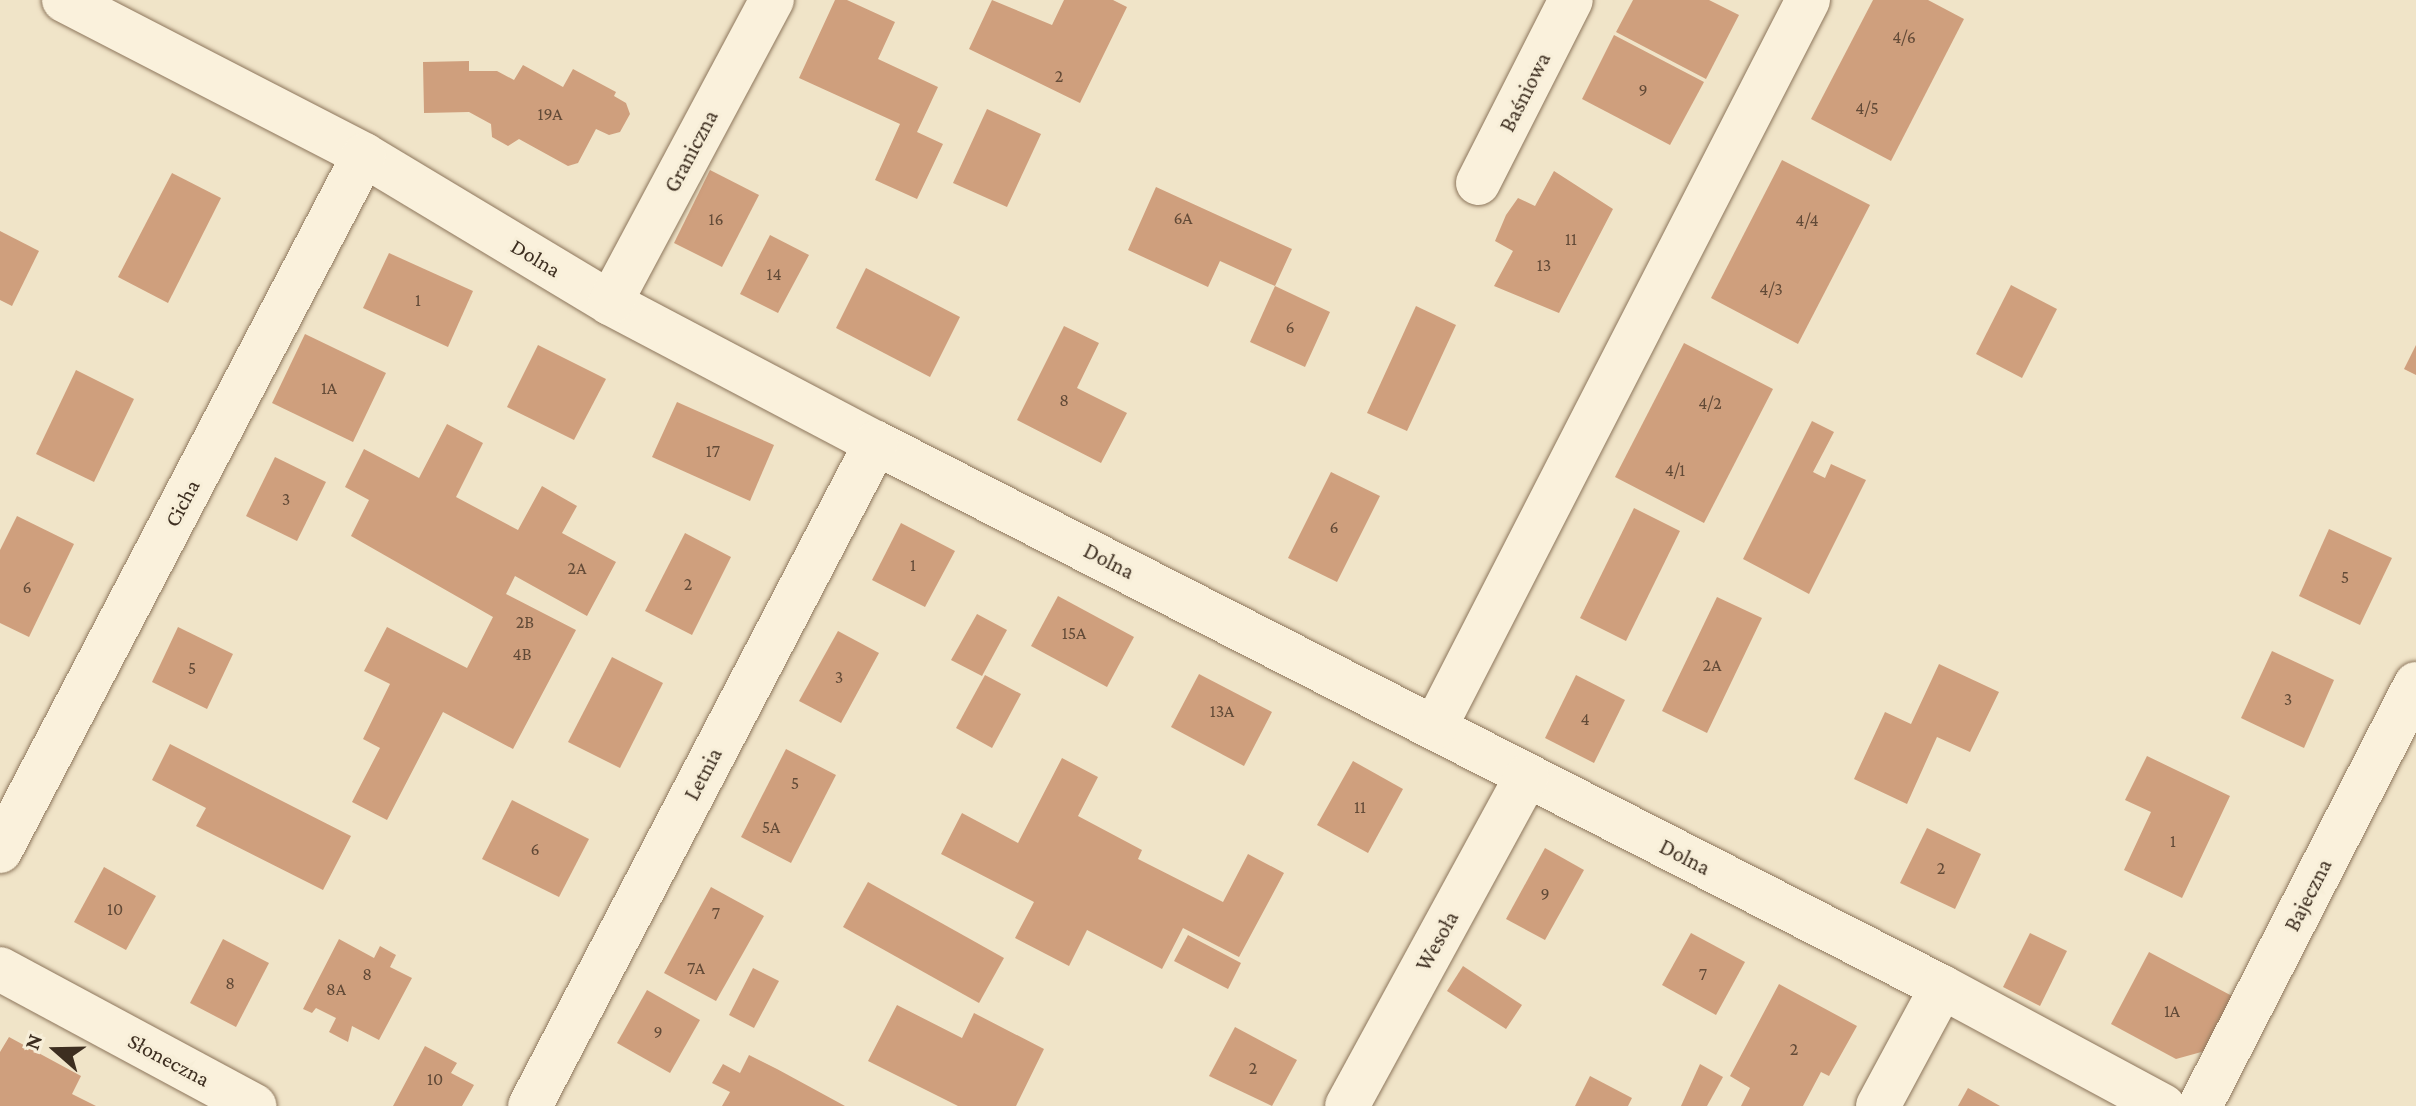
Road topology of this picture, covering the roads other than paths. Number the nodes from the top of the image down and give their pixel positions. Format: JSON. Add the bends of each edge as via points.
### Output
{"nodes":[{"id":1,"x":64,"y":0,"type":"edge"},
{"id":2,"x":772,"y":0,"type":"edge"},
{"id":3,"x":1571,"y":0,"type":"edge"},
{"id":4,"x":1808,"y":0,"type":"edge"},
{"id":5,"x":364,"y":155,"type":"junction"},
{"id":6,"x":1478,"y":183,"type":"dead end"},
{"id":7,"x":610,"y":303,"type":"junction"},
{"id":8,"x":876,"y":443,"type":"junction"},
{"id":9,"x":2416,"y":684,"type":"edge"},
{"id":10,"x":1435,"y":727,"type":"junction"},
{"id":11,"x":1527,"y":776,"type":"junction"},
{"id":12,"x":0,"y":851,"type":"edge"},
{"id":13,"x":0,"y":969,"type":"edge"},
{"id":14,"x":1942,"y":987,"type":"junction"},
{"id":15,"x":254,"y":1106,"type":"edge"},
{"id":16,"x":530,"y":1106,"type":"edge"},
{"id":17,"x":1347,"y":1106,"type":"edge"},
{"id":18,"x":1878,"y":1106,"type":"edge"},
{"id":19,"x":2163,"y":1106,"type":"edge"},
{"id":20,"x":2200,"y":1106,"type":"edge"}],
"edges":[{"from":1,"to":5,"type":"street","name":"Dolna"},
{"from":2,"to":7,"type":"street","name":"Graniczna"},
{"from":3,"to":6,"type":"street","name":"Baśniowa"},
{"from":4,"to":10,"type":"street"},
{"from":5,"to":7,"type":"street","name":"Dolna"},
{"from":5,"to":12,"type":"street","name":"Cicha"},
{"from":7,"to":8,"type":"street","name":"Dolna"},
{"from":8,"to":10,"type":"street","name":"Dolna"},
{"from":8,"to":16,"type":"street","name":"Letnia"},
{"from":9,"to":20,"type":"street","name":"Bajeczna"},
{"from":10,"to":11,"type":"street","name":"Dolna"},
{"from":11,"to":14,"type":"street","name":"Dolna"},
{"from":11,"to":17,"type":"street","name":"Wesoła"},
{"from":13,"to":15,"type":"street","name":"Słoneczna"},
{"from":14,"to":18,"type":"street"},
{"from":14,"to":19,"type":"street","name":"Dolna"}]}
